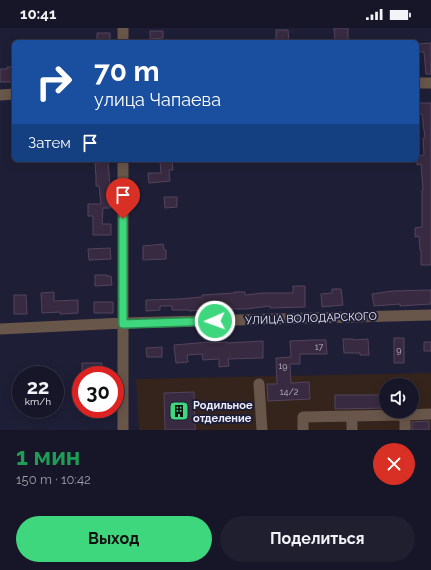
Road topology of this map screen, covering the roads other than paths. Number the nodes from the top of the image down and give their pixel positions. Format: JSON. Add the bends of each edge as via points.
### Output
{"nodes":[{"id":1,"x":123,"y":28,"type":"edge"},
{"id":2,"x":123,"y":40,"type":"edge"},
{"id":3,"x":419,"y":83,"type":"edge"},
{"id":4,"x":431,"y":83,"type":"edge"},
{"id":5,"x":12,"y":94,"type":"edge"},
{"id":6,"x":0,"y":95,"type":"edge"},
{"id":7,"x":123,"y":162,"type":"edge"},
{"id":8,"x":431,"y":315,"type":"edge"},
{"id":9,"x":123,"y":324,"type":"junction"},
{"id":10,"x":0,"y":329,"type":"edge"},
{"id":11,"x":259,"y":384,"type":"dead end"},
{"id":12,"x":419,"y":414,"type":"edge"},
{"id":13,"x":431,"y":414,"type":"edge"},
{"id":14,"x":379,"y":415,"type":"edge"},
{"id":15,"x":352,"y":416,"type":"junction"},
{"id":16,"x":405,"y":418,"type":"edge"},
{"id":17,"x":123,"y":430,"type":"edge"},
{"id":18,"x":262,"y":430,"type":"edge"},
{"id":19,"x":303,"y":430,"type":"edge"},
{"id":20,"x":352,"y":430,"type":"edge"},
{"id":21,"x":405,"y":430,"type":"edge"}],
"edges":[{"from":1,"to":2,"type":"street"},
{"from":3,"to":4,"type":"street"},
{"from":5,"to":6,"type":"street"},
{"from":7,"to":9,"type":"street"},
{"from":8,"to":9,"type":"street","name":"УЛИЦА ВОЛОДАРСКОГО"},
{"from":9,"to":10,"type":"street","name":"УЛИЦА ВОЛОДАРСКОГО"},
{"from":9,"to":17,"type":"street"},
{"from":11,"to":18,"type":"street"},
{"from":12,"to":13,"type":"street"},
{"from":14,"to":15,"type":"street"},
{"from":15,"to":19,"type":"street","via":[[303,417]]},
{"from":15,"to":20,"type":"street"},
{"from":16,"to":21,"type":"street"}]}
